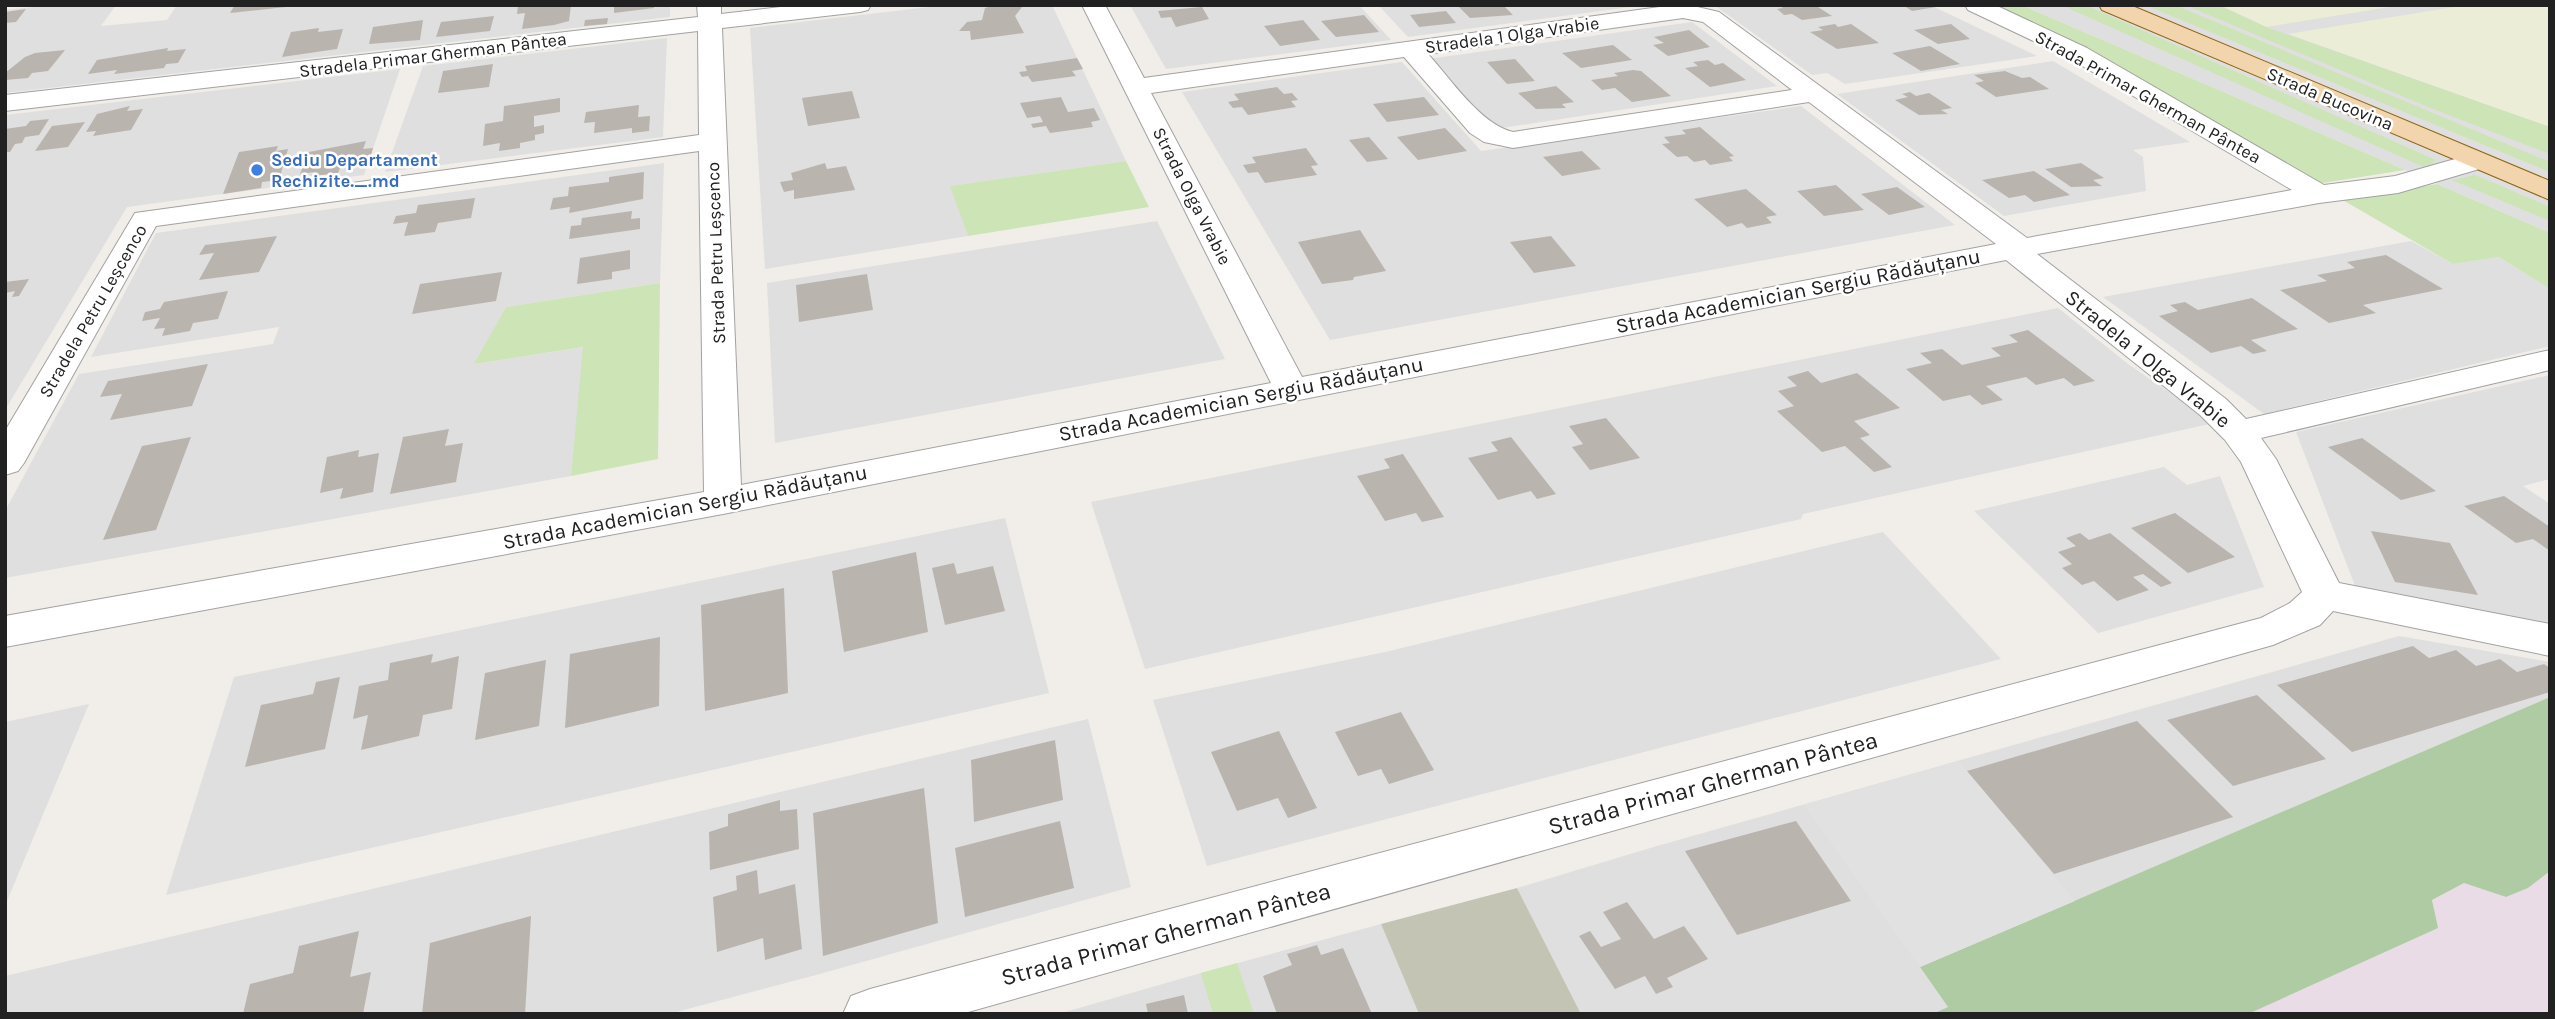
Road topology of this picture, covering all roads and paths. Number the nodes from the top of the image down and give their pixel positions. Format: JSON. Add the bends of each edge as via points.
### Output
{"nodes":[{"id":1,"x":860,"y":5,"type":"edge"},
{"id":2,"x":1093,"y":5,"type":"edge"},
{"id":3,"x":1976,"y":5,"type":"edge"},
{"id":4,"x":2110,"y":5,"type":"edge"},
{"id":5,"x":709,"y":14,"type":"edge"},
{"id":6,"x":1410,"y":49,"type":"junction"},
{"id":7,"x":1136,"y":86,"type":"junction"},
{"id":8,"x":1814,"y":94,"type":"junction"},
{"id":9,"x":5,"y":103,"type":"edge"},
{"id":10,"x":713,"y":141,"type":"junction"},
{"id":11,"x":2476,"y":160,"type":"junction"},
{"id":12,"x":2550,"y":191,"type":"edge"},
{"id":13,"x":2319,"y":194,"type":"junction"},
{"id":14,"x":2017,"y":249,"type":"junction"},
{"id":15,"x":2550,"y":360,"type":"edge"},
{"id":16,"x":1290,"y":388,"type":"junction"},
{"id":17,"x":2238,"y":432,"type":"junction"},
{"id":18,"x":5,"y":463,"type":"edge"},
{"id":19,"x":723,"y":501,"type":"junction"},
{"id":20,"x":2325,"y":595,"type":"junction"},
{"id":21,"x":5,"y":632,"type":"edge"},
{"id":22,"x":2550,"y":640,"type":"edge"},
{"id":23,"x":870,"y":1014,"type":"edge"}],
"edges":[{"from":1,"to":5,"type":"street","name":"Stradela Primar Gherman Pântea"},
{"from":2,"to":7,"type":"street","name":"Strada Olga Vrabie"},
{"from":3,"to":13,"type":"street","name":"Strada Primar Gherman Pântea","via":[[2078,53]]},
{"from":4,"to":11,"type":"main road","name":"Strada Bucovina"},
{"from":5,"to":9,"type":"street","name":"Stradela Primar Gherman Pântea"},
{"from":5,"to":10,"type":"street","name":"Strada Petru Leșcenco"},
{"from":6,"to":7,"type":"street","name":"Stradela 1 Olga Vrabie"},
{"from":6,"to":8,"type":"street","name":"Stradela 1 Olga Vrabie","via":[[1692,12],[1711,18]]},
{"from":6,"to":8,"type":"street","via":[[1479,127],[1513,140]]},
{"from":7,"to":16,"type":"street","name":"Strada Olga Vrabie"},
{"from":8,"to":14,"type":"street","name":"Stradela 1 Olga Vrabie"},
{"from":10,"to":18,"type":"street","name":"Stradela Petru Leșcenco","via":[[145,219]]},
{"from":10,"to":19,"type":"street","name":"Strada Petru Leșcenco"},
{"from":11,"to":12,"type":"main road","name":"Strada Bucovina"},
{"from":11,"to":13,"type":"street","name":"Strada Academician Sergiu Rădăuțanu","via":[[2398,184]]},
{"from":13,"to":14,"type":"street","name":"Strada Academician Sergiu Rădăuțanu"},
{"from":14,"to":16,"type":"street","name":"Strada Academician Sergiu Rădăuțanu"},
{"from":14,"to":17,"type":"street","name":"Stradela 1 Olga Vrabie"},
{"from":15,"to":17,"type":"street"},
{"from":16,"to":19,"type":"street","name":"Strada Academician Sergiu Rădăuțanu"},
{"from":17,"to":20,"type":"street","name":"Stradela 1 Olga Vrabie","via":[[2258,459]]},
{"from":19,"to":21,"type":"street","name":"Strada Academician Sergiu Rădăuțanu"},
{"from":20,"to":22,"type":"street"},
{"from":20,"to":23,"type":"street","name":"Strada Primar Gherman Pântea","via":[[2305,614],[2273,630]]}]}
